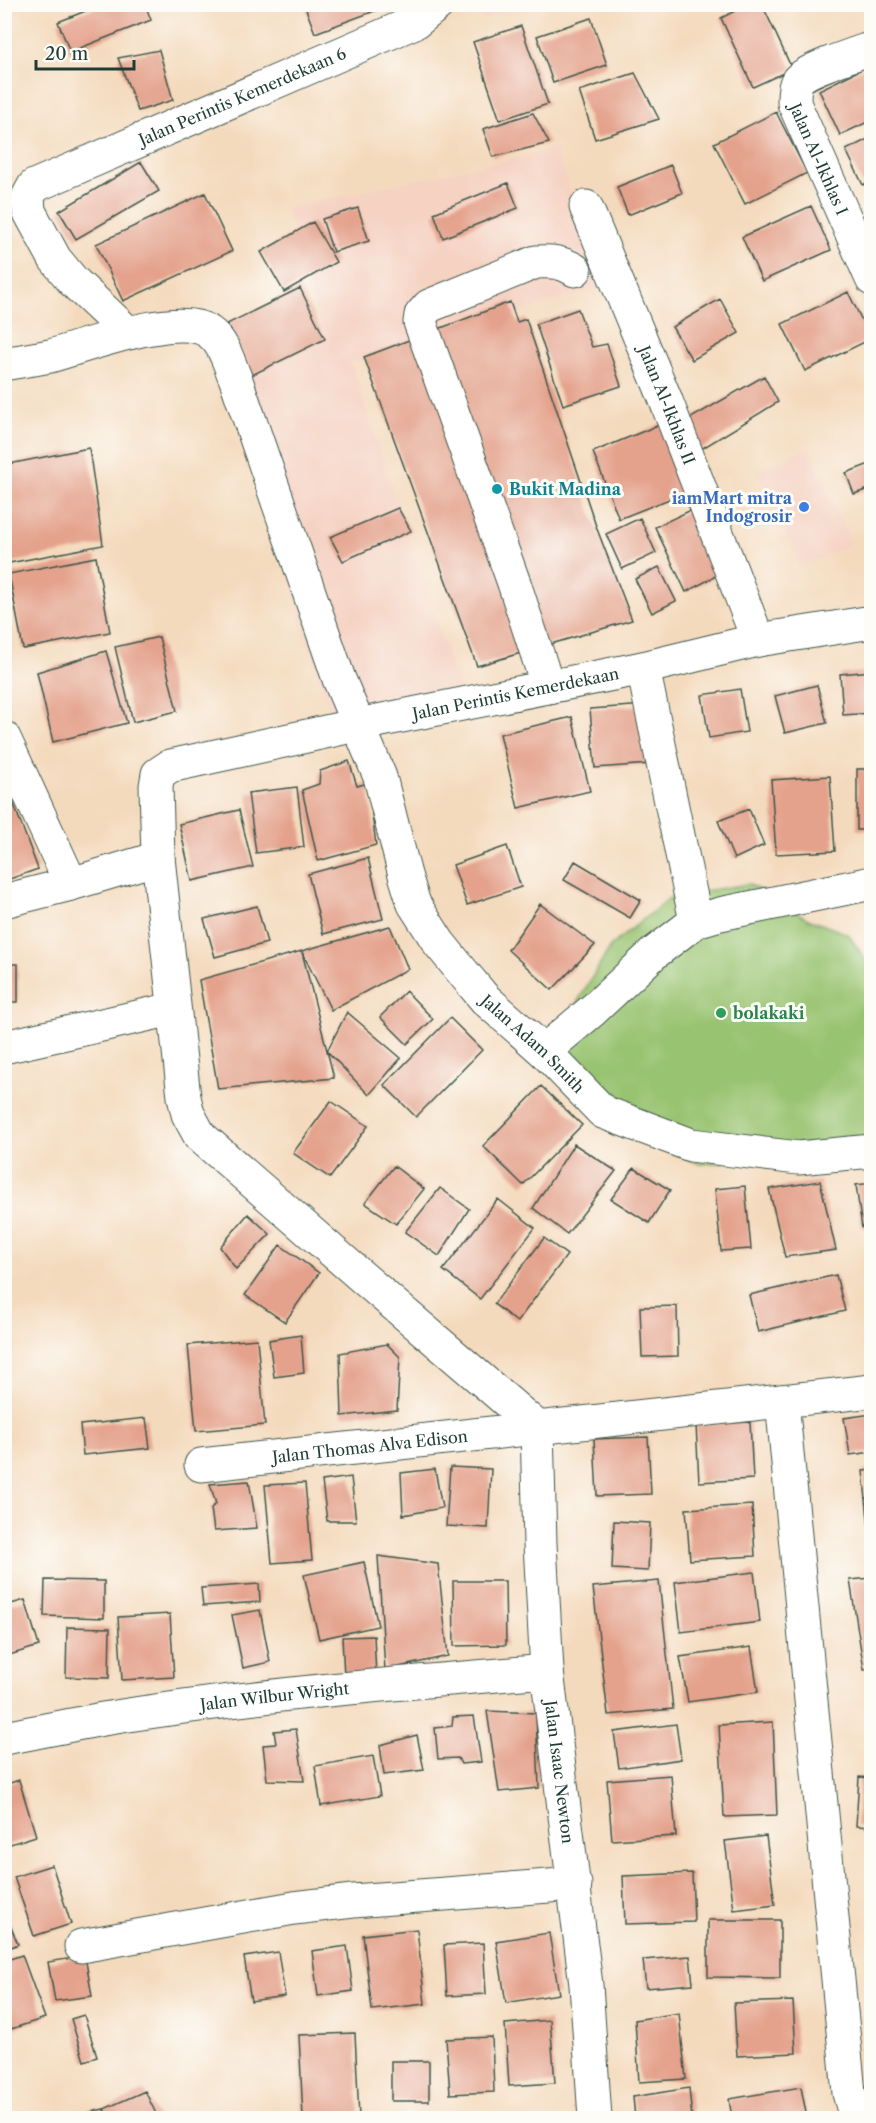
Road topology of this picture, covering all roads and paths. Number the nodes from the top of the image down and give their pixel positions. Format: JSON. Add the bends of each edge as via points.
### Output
{"nodes":[{"id":1,"x":438,"y":4,"type":"edge"},
{"id":2,"x":872,"y":48,"type":"edge"},
{"id":3,"x":586,"y":207,"type":"dead end"},
{"id":4,"x":575,"y":270,"type":"dead end"},
{"id":5,"x":872,"y":279,"type":"edge"},
{"id":6,"x":128,"y":333,"type":"junction"},
{"id":7,"x":4,"y":364,"type":"edge"},
{"id":8,"x":872,"y":622,"type":"edge"},
{"id":9,"x":758,"y":640,"type":"junction"},
{"id":10,"x":643,"y":668,"type":"junction"},
{"id":11,"x":548,"y":687,"type":"junction"},
{"id":12,"x":357,"y":724,"type":"junction"},
{"id":13,"x":4,"y":738,"type":"edge"},
{"id":14,"x":158,"y":858,"type":"junction"},
{"id":15,"x":71,"y":884,"type":"junction"},
{"id":16,"x":872,"y":884,"type":"edge"},
{"id":17,"x":4,"y":901,"type":"edge"},
{"id":18,"x":696,"y":921,"type":"junction"},
{"id":19,"x":173,"y":1009,"type":"junction"},
{"id":20,"x":4,"y":1047,"type":"edge"},
{"id":21,"x":544,"y":1051,"type":"junction"},
{"id":22,"x":872,"y":1151,"type":"edge"},
{"id":23,"x":872,"y":1391,"type":"edge"},
{"id":24,"x":782,"y":1401,"type":"junction"},
{"id":25,"x":537,"y":1427,"type":"junction"},
{"id":26,"x":201,"y":1465,"type":"dead end"},
{"id":27,"x":547,"y":1671,"type":"junction"},
{"id":28,"x":4,"y":1738,"type":"edge"},
{"id":29,"x":574,"y":1884,"type":"junction"},
{"id":30,"x":81,"y":1946,"type":"dead end"},
{"id":31,"x":595,"y":2118,"type":"edge"},
{"id":32,"x":856,"y":2118,"type":"edge"}],
"edges":[{"from":1,"to":6,"type":"street","name":"Jalan Perintis Kemerdekaan 6","via":[[417,21],[34,186],[28,197],[29,211],[55,259]]},
{"from":2,"to":5,"type":"street","name":"Jalan Al-Ikhlas I","via":[[798,79],[794,104]]},
{"from":3,"to":9,"type":"street","name":"Jalan Al-Ikhlas II"},
{"from":4,"to":11,"type":"street","via":[[552,261],[536,262],[429,306],[420,322]]},
{"from":6,"to":7,"type":"street","name":"Jalan Adam Smith","via":[[50,356]]},
{"from":6,"to":12,"type":"street","name":"Jalan Adam Smith","via":[[188,324],[209,332],[223,348]]},
{"from":8,"to":9,"type":"street","name":"Jalan Perintis Kemerdekaan"},
{"from":9,"to":10,"type":"street","name":"Jalan Perintis Kemerdekaan"},
{"from":10,"to":11,"type":"street","name":"Jalan Perintis Kemerdekaan"},
{"from":10,"to":18,"type":"street"},
{"from":11,"to":12,"type":"street","name":"Jalan Perintis Kemerdekaan"},
{"from":12,"to":14,"type":"street","name":"Jalan Perintis Kemerdekaan","via":[[162,770],[156,786]]},
{"from":12,"to":21,"type":"street","name":"Jalan Adam Smith","via":[[380,777],[414,904],[439,944],[485,999]]},
{"from":13,"to":15,"type":"street"},
{"from":14,"to":15,"type":"street"},
{"from":14,"to":19,"type":"street"},
{"from":15,"to":17,"type":"street"},
{"from":16,"to":18,"type":"street"},
{"from":18,"to":21,"type":"street"},
{"from":19,"to":20,"type":"street"},
{"from":19,"to":25,"type":"street","via":[[184,1097],[200,1136]]},
{"from":21,"to":22,"type":"street","name":"Jalan Adam Smith","via":[[603,1112],[691,1145],[798,1158]]},
{"from":23,"to":24,"type":"street","name":"Jalan Thomas Alva Edison"},
{"from":24,"to":25,"type":"street","name":"Jalan Thomas Alva Edison"},
{"from":24,"to":32,"type":"street","via":[[849,2093]]},
{"from":25,"to":26,"type":"street","name":"Jalan Thomas Alva Edison"},
{"from":25,"to":27,"type":"street","name":"Jalan Isaac Newton"},
{"from":27,"to":28,"type":"street","name":"Jalan Wilbur Wright","via":[[239,1700]]},
{"from":27,"to":29,"type":"street","name":"Jalan Isaac Newton"},
{"from":29,"to":30,"type":"street","via":[[294,1908]]},
{"from":29,"to":31,"type":"street","name":"Jalan Isaac Newton"}]}
